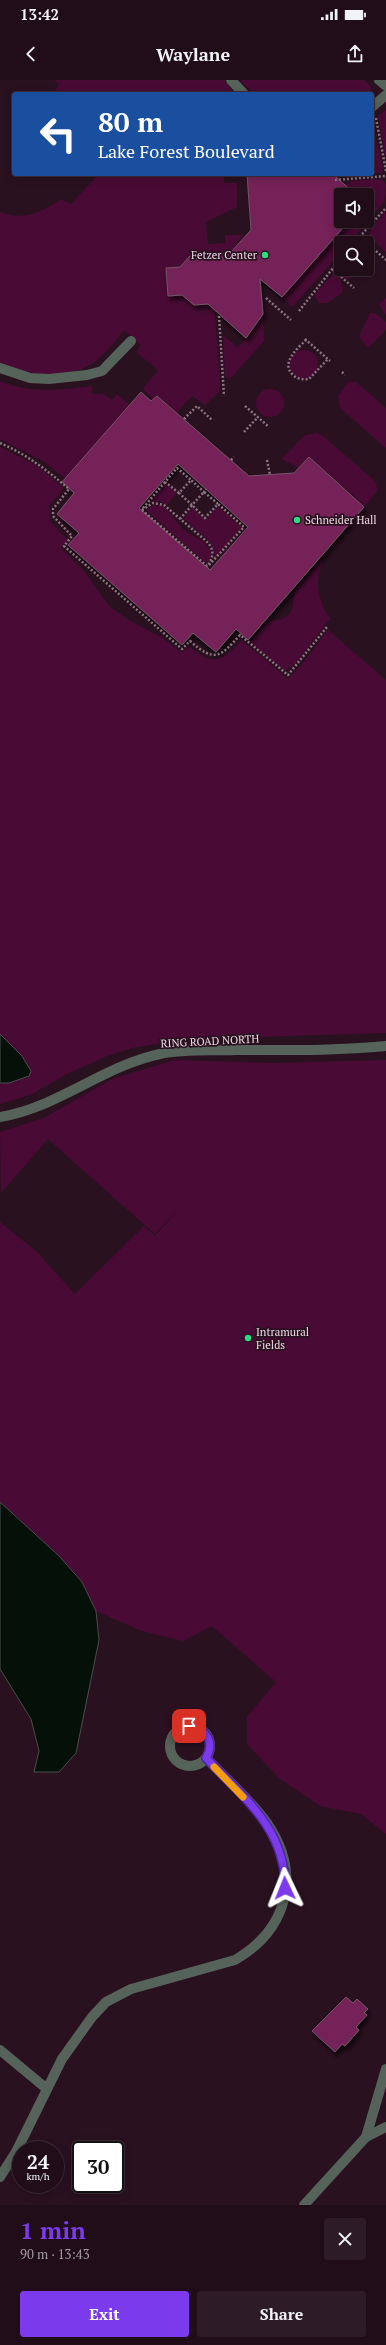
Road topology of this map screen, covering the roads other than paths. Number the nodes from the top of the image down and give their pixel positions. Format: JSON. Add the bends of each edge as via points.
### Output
{"nodes":[{"id":1,"x":232,"y":80,"type":"edge"},
{"id":2,"x":379,"y":80,"type":"edge"},
{"id":3,"x":386,"y":86,"type":"edge"},
{"id":4,"x":242,"y":92,"type":"edge"},
{"id":5,"x":386,"y":95,"type":"edge"},
{"id":6,"x":374,"y":105,"type":"edge"},
{"id":7,"x":131,"y":341,"type":"dead end"},
{"id":8,"x":0,"y":368,"type":"edge"},
{"id":9,"x":386,"y":1046,"type":"edge"},
{"id":10,"x":0,"y":1117,"type":"edge"},
{"id":11,"x":206,"y":1758,"type":"dead end"},
{"id":12,"x":0,"y":2050,"type":"edge"},
{"id":13,"x":386,"y":2069,"type":"edge"},
{"id":14,"x":47,"y":2089,"type":"junction"},
{"id":15,"x":386,"y":2128,"type":"edge"},
{"id":16,"x":366,"y":2137,"type":"junction"},
{"id":17,"x":0,"y":2177,"type":"edge"},
{"id":18,"x":304,"y":2205,"type":"edge"}],
"edges":[{"from":1,"to":4,"type":"street"},
{"from":2,"to":3,"type":"street"},
{"from":5,"to":6,"type":"street"},
{"from":7,"to":8,"type":"street","via":[[102,371],[87,375],[30,378]]},
{"from":9,"to":10,"type":"street","name":"RING ROAD NORTH","via":[[161,1054],[117,1067],[24,1111]]},
{"from":11,"to":14,"type":"street","via":[[267,1823],[281,1850],[286,1873],[285,1902],[271,1931],[250,1952],[235,1960],[131,1989],[106,2002],[92,2016],[62,2059]]},
{"from":12,"to":14,"type":"street"},
{"from":13,"to":16,"type":"street"},
{"from":14,"to":17,"type":"street","via":[[16,2152]]},
{"from":15,"to":16,"type":"street"},
{"from":16,"to":18,"type":"street"}]}
